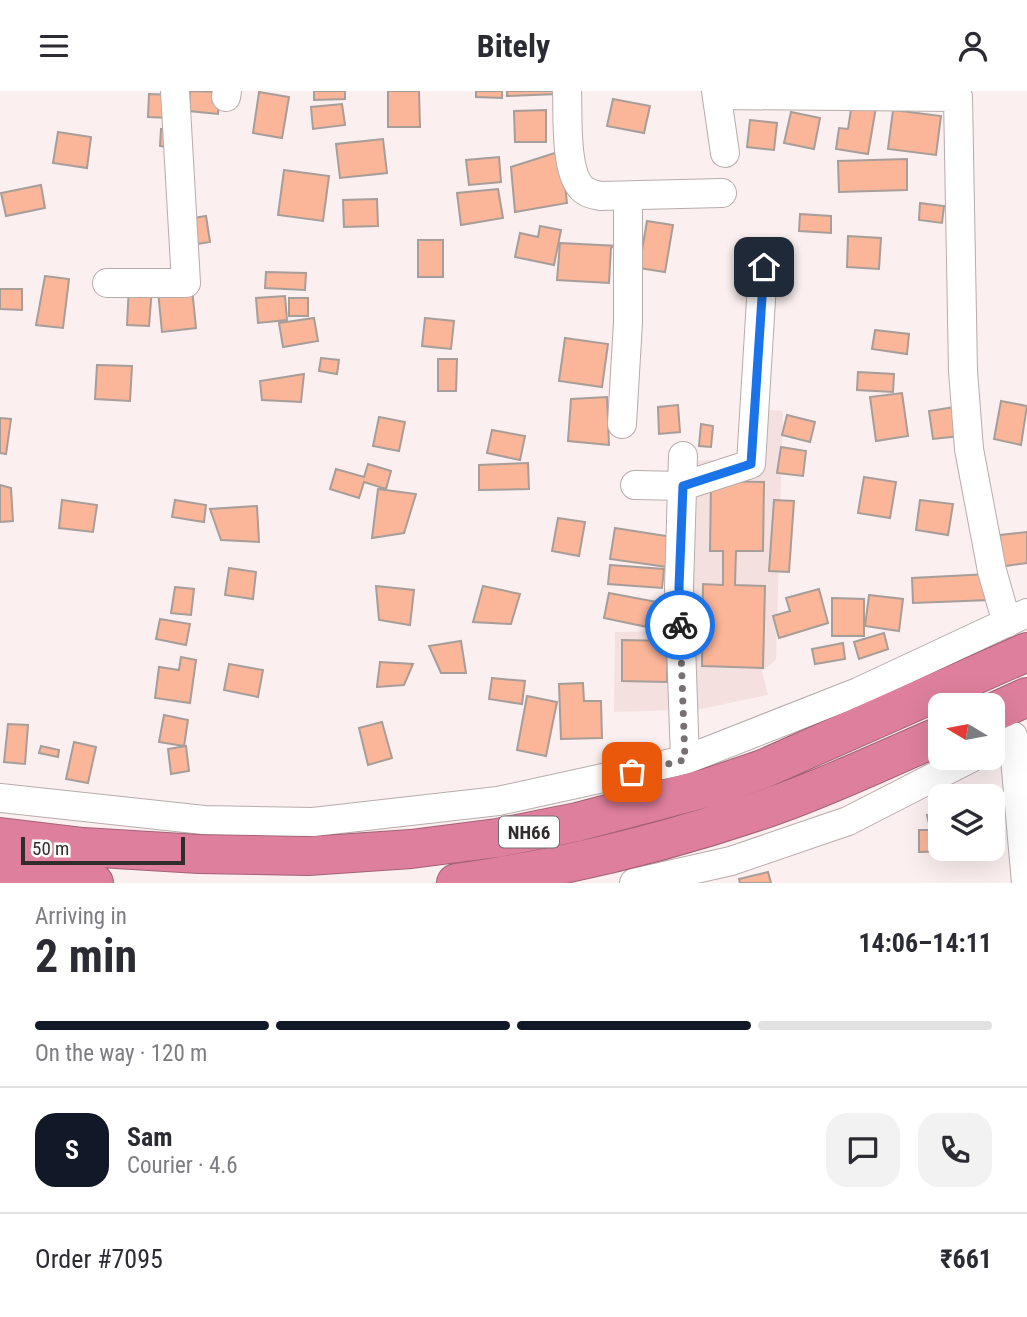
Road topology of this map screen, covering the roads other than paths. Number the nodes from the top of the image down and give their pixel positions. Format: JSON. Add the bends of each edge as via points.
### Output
{"nodes":[{"id":1,"x":175,"y":91,"type":"edge"},
{"id":2,"x":567,"y":91,"type":"edge"},
{"id":3,"x":717,"y":93,"type":"edge"},
{"id":4,"x":921,"y":93,"type":"edge"},
{"id":5,"x":725,"y":153,"type":"dead end"},
{"id":6,"x":722,"y":193,"type":"dead end"},
{"id":7,"x":628,"y":196,"type":"junction"},
{"id":8,"x":764,"y":267,"type":"dead end"},
{"id":9,"x":107,"y":283,"type":"dead end"},
{"id":10,"x":622,"y":424,"type":"dead end"},
{"id":11,"x":683,"y":456,"type":"dead end"},
{"id":12,"x":635,"y":485,"type":"dead end"},
{"id":13,"x":683,"y":486,"type":"junction"},
{"id":14,"x":1020,"y":629,"type":"edge"},
{"id":15,"x":1027,"y":697,"type":"edge"},
{"id":16,"x":1006,"y":731,"type":"edge"},
{"id":17,"x":928,"y":741,"type":"edge"},
{"id":18,"x":685,"y":760,"type":"junction"},
{"id":19,"x":948,"y":770,"type":"edge"},
{"id":20,"x":0,"y":799,"type":"edge"},
{"id":21,"x":0,"y":837,"type":"edge"},
{"id":22,"x":733,"y":872,"type":"edge"},
{"id":23,"x":0,"y":874,"type":"edge"},
{"id":24,"x":93,"y":883,"type":"edge"},
{"id":25,"x":456,"y":883,"type":"edge"},
{"id":26,"x":634,"y":883,"type":"edge"},
{"id":27,"x":1026,"y":883,"type":"edge"}],
"edges":[{"from":1,"to":9,"type":"street","via":[[186,283]]},
{"from":2,"to":7,"type":"street","via":[[572,172],[580,187],[600,197]]},
{"from":3,"to":4,"type":"street"},
{"from":3,"to":5,"type":"street"},
{"from":4,"to":14,"type":"street","via":[[958,97],[962,346],[969,449],[992,571]]},
{"from":6,"to":7,"type":"street"},
{"from":7,"to":10,"type":"street"},
{"from":8,"to":13,"type":"street","via":[[751,464]]},
{"from":11,"to":13,"type":"street"},
{"from":12,"to":13,"type":"street"},
{"from":13,"to":18,"type":"street","via":[[679,587]]},
{"from":14,"to":18,"type":"street"},
{"from":14,"to":21,"type":"highway","number":"NH66","via":[[763,769],[577,822],[411,849],[308,856],[96,848]]},
{"from":15,"to":16,"type":"highway"},
{"from":16,"to":27,"type":"street"},
{"from":17,"to":25,"type":"highway","number":"NH66","via":[[768,808],[602,857]]},
{"from":18,"to":20,"type":"street","via":[[498,801],[313,822],[204,820]]},
{"from":19,"to":22,"type":"street"},
{"from":22,"to":26,"type":"street"},
{"from":23,"to":24,"type":"highway"}]}
